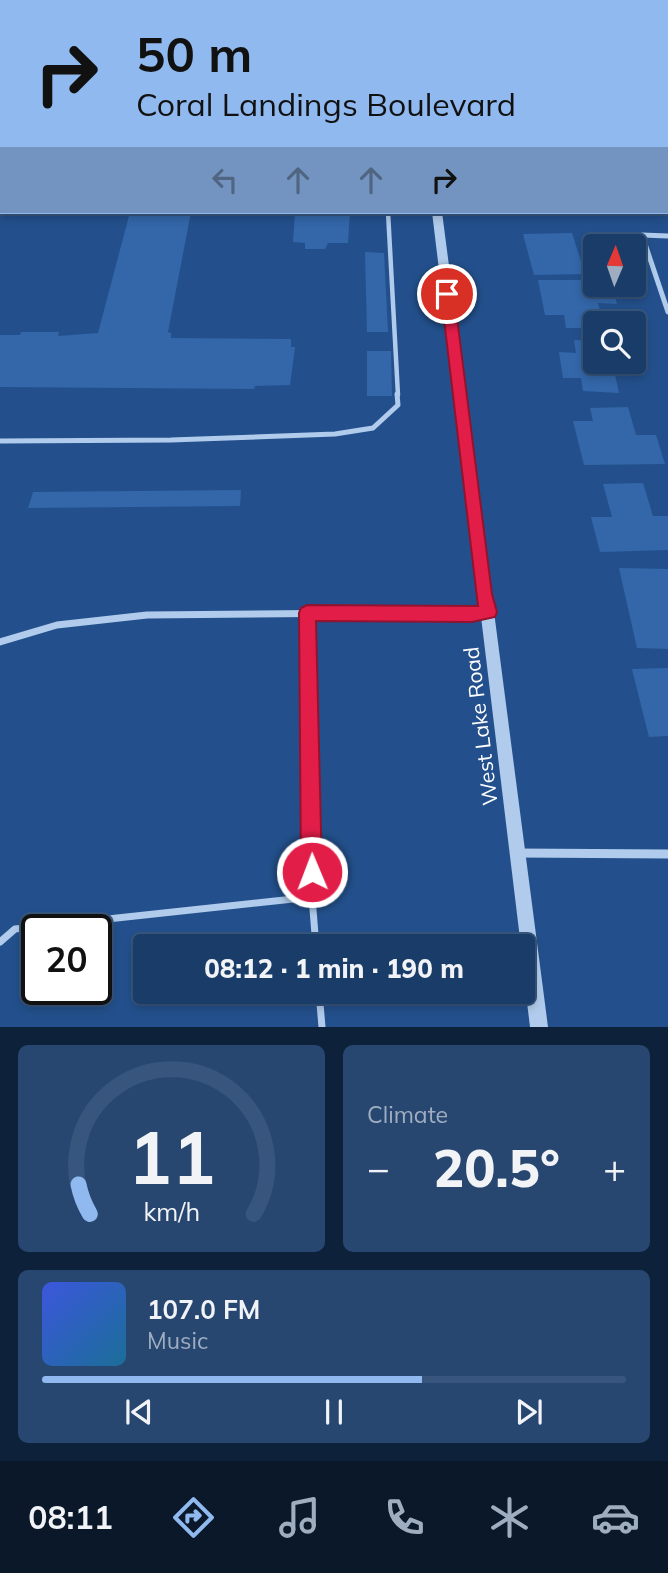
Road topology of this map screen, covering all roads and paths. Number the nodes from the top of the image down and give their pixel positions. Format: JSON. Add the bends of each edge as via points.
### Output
{"nodes":[{"id":1,"x":388,"y":214,"type":"edge"},
{"id":2,"x":438,"y":214,"type":"edge"},
{"id":3,"x":668,"y":236,"type":"edge"},
{"id":4,"x":668,"y":312,"type":"edge"},
{"id":5,"x":0,"y":441,"type":"edge"},
{"id":6,"x":488,"y":612,"type":"junction"},
{"id":7,"x":307,"y":613,"type":"junction"},
{"id":8,"x":0,"y":642,"type":"edge"},
{"id":9,"x":518,"y":853,"type":"junction"},
{"id":10,"x":668,"y":854,"type":"edge"},
{"id":11,"x":312,"y":897,"type":"junction"},
{"id":12,"x":315,"y":934,"type":"edge"},
{"id":13,"x":0,"y":942,"type":"edge"},
{"id":14,"x":320,"y":1004,"type":"edge"},
{"id":15,"x":322,"y":1027,"type":"edge"},
{"id":16,"x":539,"y":1027,"type":"edge"}],
"edges":[{"from":1,"to":5,"type":"lane","via":[[398,405],[373,428],[335,434],[171,440]]},
{"from":2,"to":6,"type":"street","name":"West Lake Road"},
{"from":3,"to":4,"type":"street","via":[[642,235]]},
{"from":6,"to":7,"type":"street"},
{"from":6,"to":9,"type":"street","name":"West Lake Road"},
{"from":7,"to":8,"type":"street","via":[[147,615],[57,625]]},
{"from":7,"to":11,"type":"lane"},
{"from":9,"to":10,"type":"street"},
{"from":9,"to":16,"type":"street","name":"West Lake Road"},
{"from":11,"to":12,"type":"lane"},
{"from":11,"to":13,"type":"lane","via":[[16,929]]},
{"from":14,"to":15,"type":"lane"}]}
